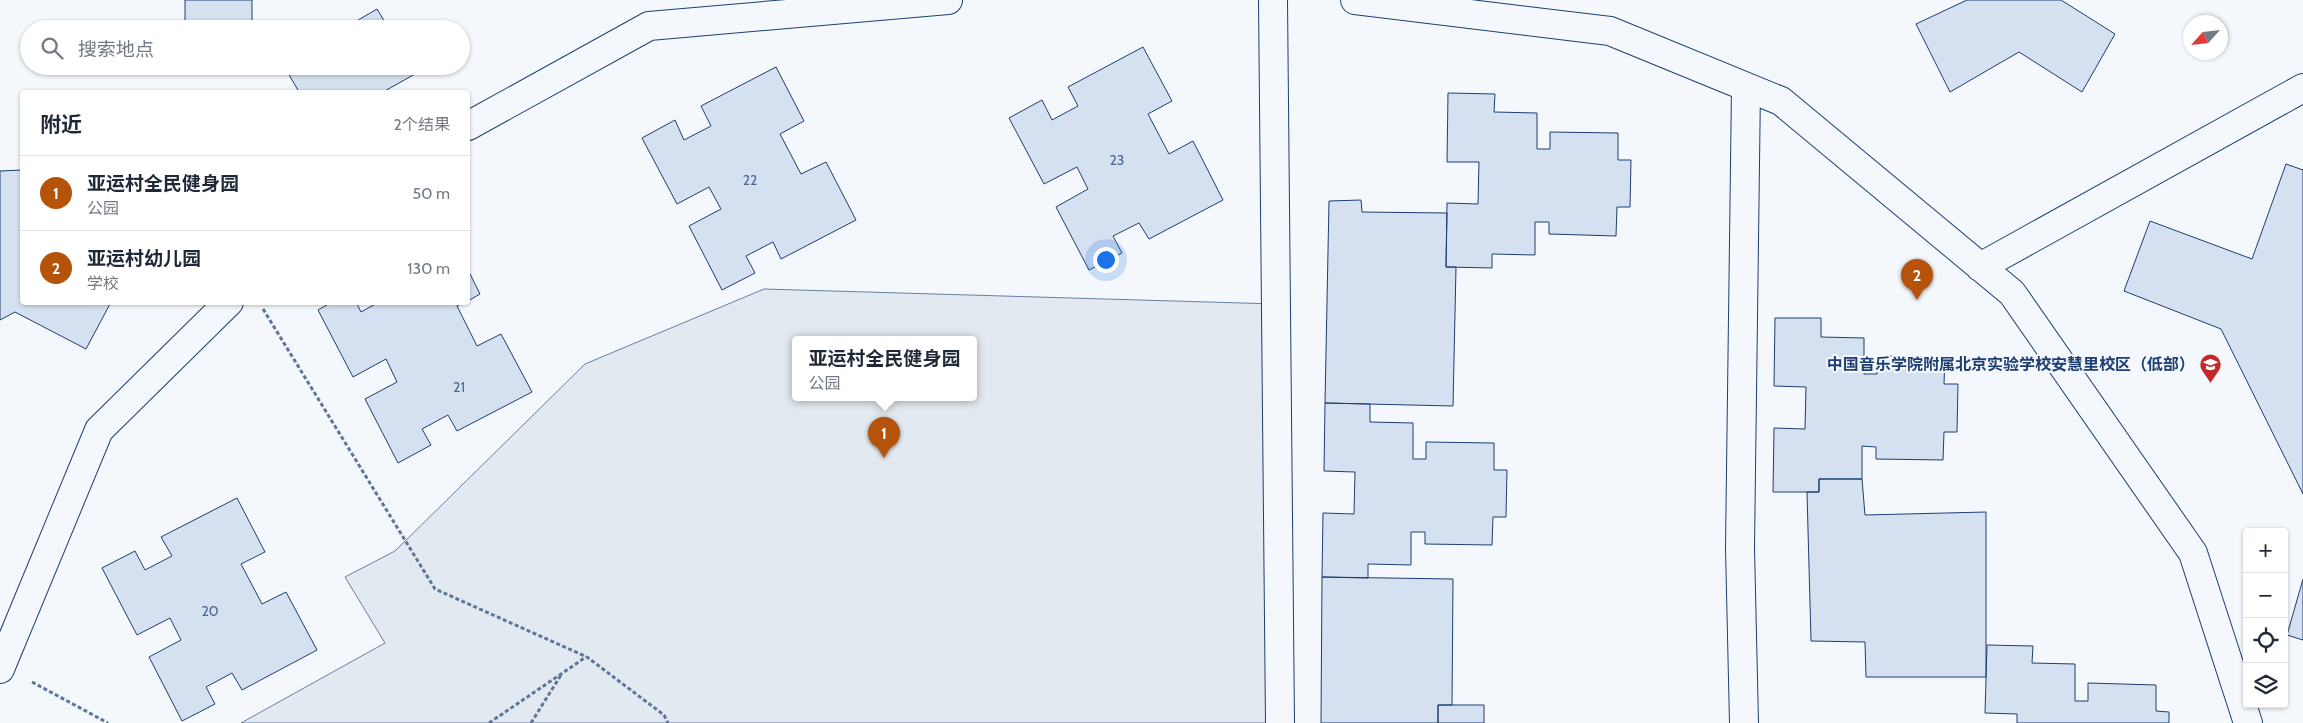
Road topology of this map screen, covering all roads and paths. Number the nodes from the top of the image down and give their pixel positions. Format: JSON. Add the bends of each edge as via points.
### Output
{"nodes":[{"id":1,"x":948,"y":0,"type":"edge"},
{"id":2,"x":1273,"y":0,"type":"edge"},
{"id":3,"x":1355,"y":0,"type":"edge"},
{"id":4,"x":1746,"y":87,"type":"junction"},
{"id":5,"x":2303,"y":88,"type":"edge"},
{"id":6,"x":470,"y":125,"type":"edge"},
{"id":7,"x":1980,"y":267,"type":"junction"},
{"id":8,"x":226,"y":305,"type":"edge"},
{"id":9,"x":261,"y":305,"type":"edge"},
{"id":10,"x":587,"y":657,"type":"junction"},
{"id":11,"x":1,"y":668,"type":"edge"},
{"id":12,"x":563,"y":673,"type":"junction"},
{"id":13,"x":108,"y":723,"type":"edge"},
{"id":14,"x":489,"y":723,"type":"edge"},
{"id":15,"x":531,"y":723,"type":"edge"},
{"id":16,"x":668,"y":723,"type":"edge"},
{"id":17,"x":1280,"y":723,"type":"edge"},
{"id":18,"x":1744,"y":723,"type":"edge"},
{"id":19,"x":2248,"y":723,"type":"edge"}],
"edges":[{"from":1,"to":6,"type":"street","via":[[649,26]]},
{"from":2,"to":17,"type":"street"},
{"from":3,"to":4,"type":"street","via":[[1610,31]]},
{"from":4,"to":7,"type":"street","via":[[1782,101]]},
{"from":4,"to":18,"type":"street","via":[[1740,548]]},
{"from":5,"to":7,"type":"street"},
{"from":7,"to":19,"type":"street","via":[[2012,293],[2193,553]]},
{"from":8,"to":11,"type":"street","via":[[99,430]]},
{"from":9,"to":10,"type":"path","via":[[435,589]]},
{"from":10,"to":12,"type":"path"},
{"from":10,"to":16,"type":"path","via":[[664,715]]},
{"from":11,"to":13,"type":"path"},
{"from":12,"to":14,"type":"path"},
{"from":12,"to":15,"type":"path"}]}
